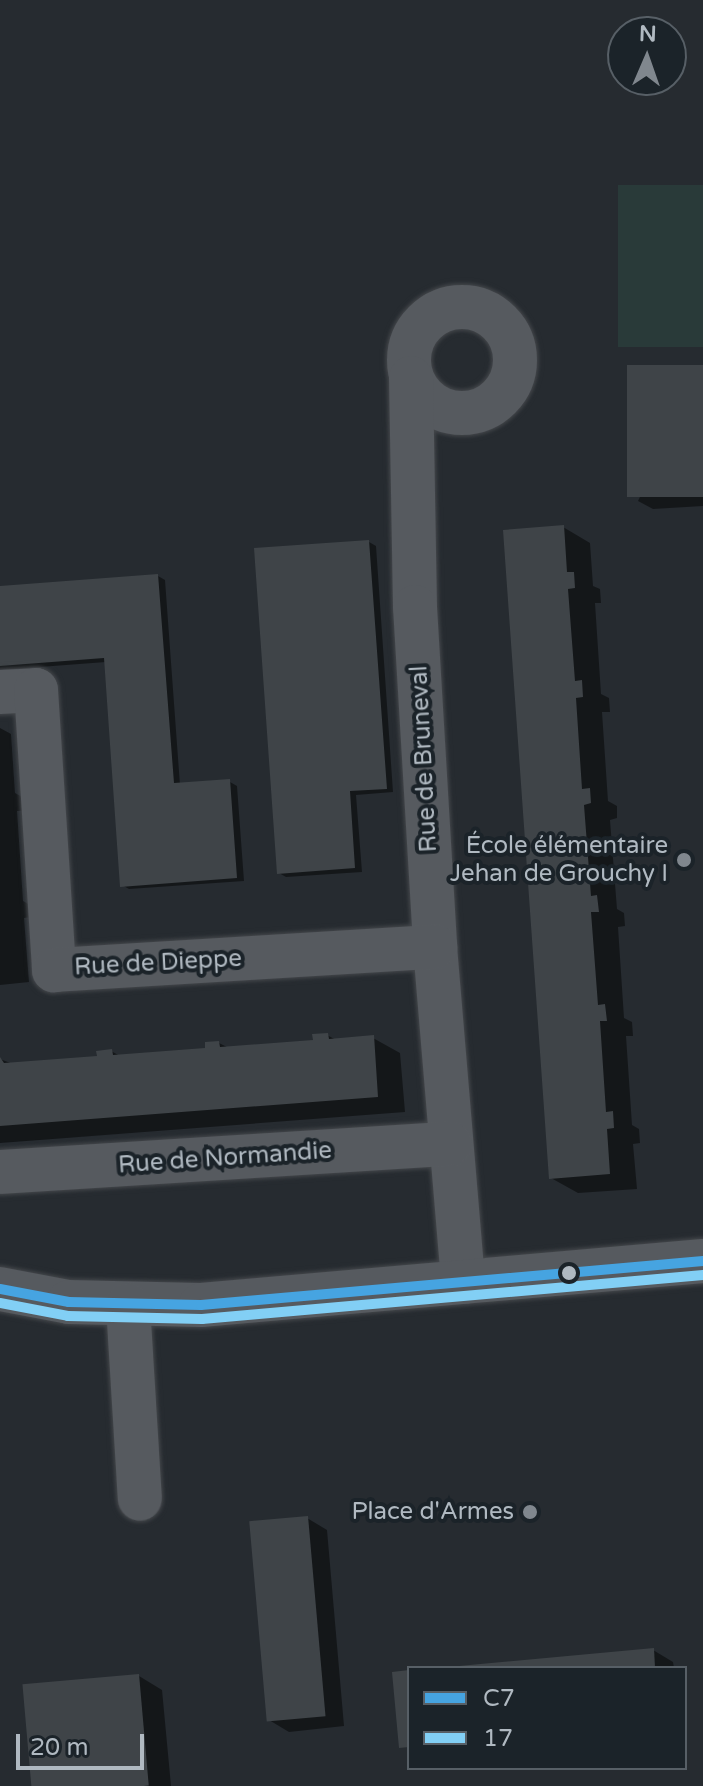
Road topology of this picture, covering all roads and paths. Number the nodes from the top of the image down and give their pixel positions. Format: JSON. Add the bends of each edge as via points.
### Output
{"nodes":[{"id":1,"x":411,"y":378,"type":"dead end"},
{"id":2,"x":0,"y":692,"type":"edge"},
{"id":3,"x":435,"y":947,"type":"junction"},
{"id":4,"x":450,"y":1144,"type":"junction"},
{"id":5,"x":0,"y":1172,"type":"edge"},
{"id":6,"x":703,"y":1261,"type":"edge"},
{"id":7,"x":463,"y":1282,"type":"junction"},
{"id":8,"x":0,"y":1289,"type":"edge"},
{"id":9,"x":128,"y":1305,"type":"junction"},
{"id":10,"x":140,"y":1499,"type":"dead end"}],
"edges":[{"from":1,"to":3,"type":"street","name":"Rue de Bruneval","via":[[415,607]]},
{"from":2,"to":3,"type":"street","name":"Rue de Dieppe","via":[[36,690],[54,970]]},
{"from":3,"to":4,"type":"street","name":"Rue de Bruneval"},
{"from":4,"to":5,"type":"street","name":"Rue de Normandie"},
{"from":4,"to":7,"type":"street","name":"Rue de Bruneval"},
{"from":6,"to":7,"type":"street"},
{"from":7,"to":9,"type":"street","via":[[201,1305]]},
{"from":8,"to":9,"type":"street","via":[[69,1302]]},
{"from":9,"to":10,"type":"street"}]}
